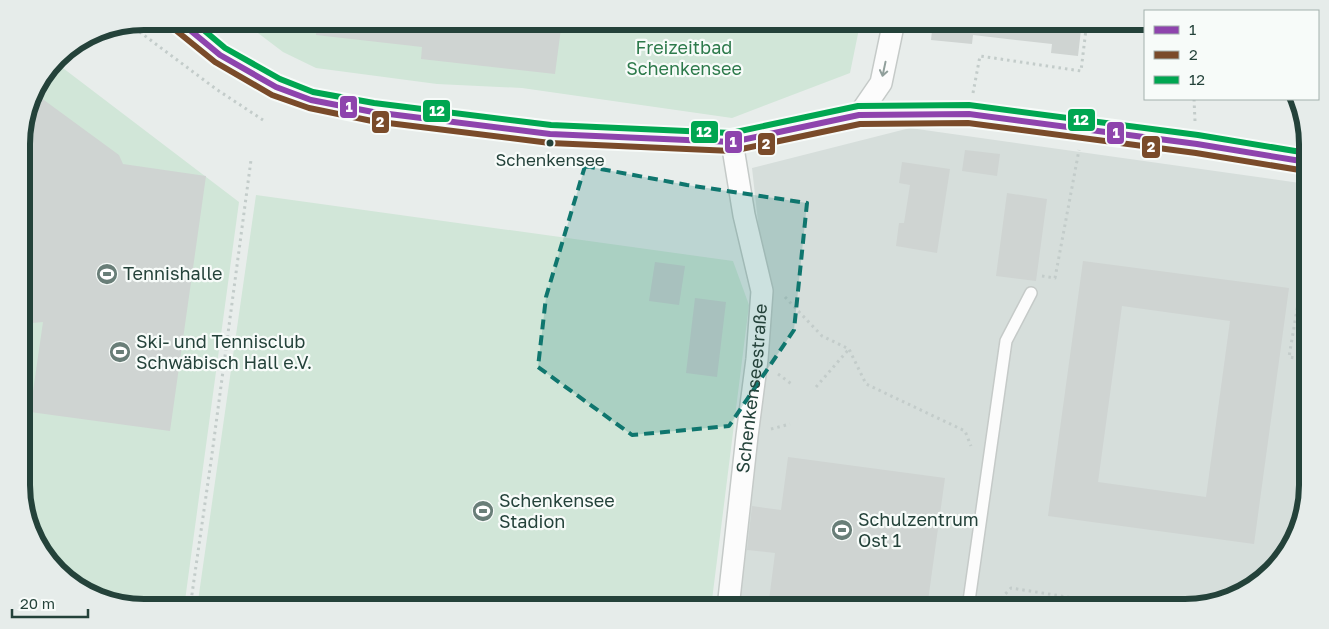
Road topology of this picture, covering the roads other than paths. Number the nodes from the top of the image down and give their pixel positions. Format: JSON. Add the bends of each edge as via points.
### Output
{"nodes":[{"id":1,"x":190,"y":30,"type":"edge"},
{"id":2,"x":892,"y":30,"type":"edge"},
{"id":3,"x":858,"y":115,"type":"junction"},
{"id":4,"x":732,"y":142,"type":"junction"},
{"id":5,"x":1299,"y":161,"type":"edge"},
{"id":6,"x":1031,"y":293,"type":"dead end"},
{"id":7,"x":729,"y":599,"type":"edge"},
{"id":8,"x":969,"y":599,"type":"edge"}],
"edges":[{"from":1,"to":4,"type":"street","via":[[220,55],[276,87],[311,100],[373,112],[550,134]]},
{"from":2,"to":3,"type":"street","one_way":true,"via":[[881,83]]},
{"from":3,"to":4,"type":"street"},
{"from":3,"to":5,"type":"street","via":[[969,114]]},
{"from":4,"to":7,"type":"street","name":"Schenkenseestraße","via":[[744,215],[762,291],[758,358]]},
{"from":6,"to":8,"type":"lane","via":[[1006,341]]}]}
